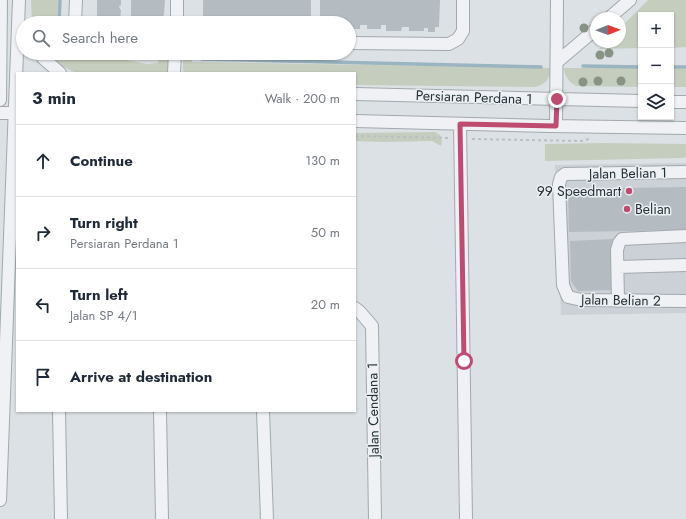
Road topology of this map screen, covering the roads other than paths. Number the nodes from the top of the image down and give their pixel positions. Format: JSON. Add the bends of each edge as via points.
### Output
{"nodes":[{"id":1,"x":1,"y":0,"type":"edge"},
{"id":2,"x":18,"y":0,"type":"edge"},
{"id":3,"x":76,"y":0,"type":"edge"},
{"id":4,"x":177,"y":0,"type":"edge"},
{"id":5,"x":463,"y":0,"type":"edge"},
{"id":6,"x":557,"y":0,"type":"edge"},
{"id":7,"x":630,"y":0,"type":"edge"},
{"id":8,"x":616,"y":12,"type":"edge"},
{"id":9,"x":20,"y":16,"type":"edge"},
{"id":10,"x":75,"y":16,"type":"edge"},
{"id":11,"x":177,"y":16,"type":"edge"},
{"id":12,"x":590,"y":35,"type":"edge"},
{"id":13,"x":356,"y":43,"type":"edge"},
{"id":14,"x":18,"y":60,"type":"edge"},
{"id":15,"x":45,"y":60,"type":"edge"},
{"id":16,"x":175,"y":60,"type":"edge"},
{"id":17,"x":558,"y":62,"type":"junction"},
{"id":18,"x":17,"y":72,"type":"edge"},
{"id":19,"x":59,"y":72,"type":"edge"},
{"id":20,"x":174,"y":72,"type":"edge"},
{"id":21,"x":0,"y":88,"type":"edge"},
{"id":22,"x":16,"y":89,"type":"edge"},
{"id":23,"x":356,"y":94,"type":"edge"},
{"id":24,"x":557,"y":99,"type":"junction"},
{"id":25,"x":0,"y":100,"type":"edge"},
{"id":26,"x":638,"y":101,"type":"edge"},
{"id":27,"x":674,"y":102,"type":"edge"},
{"id":28,"x":686,"y":102,"type":"edge"},
{"id":29,"x":0,"y":113,"type":"edge"},
{"id":30,"x":16,"y":113,"type":"edge"},
{"id":31,"x":356,"y":121,"type":"edge"},
{"id":32,"x":460,"y":124,"type":"junction"},
{"id":33,"x":556,"y":126,"type":"junction"},
{"id":34,"x":686,"y":128,"type":"edge"},
{"id":35,"x":686,"y":172,"type":"edge"},
{"id":36,"x":14,"y":175,"type":"edge"},
{"id":37,"x":686,"y":236,"type":"edge"},
{"id":38,"x":686,"y":265,"type":"edge"},
{"id":39,"x":618,"y":267,"type":"junction"},
{"id":40,"x":564,"y":287,"type":"joint"},
{"id":41,"x":618,"y":301,"type":"junction"},
{"id":42,"x":686,"y":301,"type":"edge"},
{"id":43,"x":356,"y":309,"type":"edge"},
{"id":44,"x":59,"y":412,"type":"edge"},
{"id":45,"x":160,"y":412,"type":"edge"},
{"id":46,"x":263,"y":412,"type":"edge"},
{"id":47,"x":0,"y":500,"type":"edge"},
{"id":48,"x":61,"y":519,"type":"edge"},
{"id":49,"x":162,"y":519,"type":"edge"},
{"id":50,"x":267,"y":519,"type":"edge"},
{"id":51,"x":375,"y":519,"type":"edge"},
{"id":52,"x":466,"y":519,"type":"edge"}],
"edges":[{"from":1,"to":21,"type":"street"},
{"from":2,"to":9,"type":"street"},
{"from":3,"to":10,"type":"street"},
{"from":4,"to":11,"type":"street"},
{"from":5,"to":13,"type":"street","via":[[463,31],[458,39],[449,44]]},
{"from":6,"to":17,"type":"street"},
{"from":7,"to":8,"type":"street"},
{"from":12,"to":17,"type":"street"},
{"from":14,"to":18,"type":"street"},
{"from":15,"to":19,"type":"street"},
{"from":16,"to":20,"type":"street"},
{"from":17,"to":24,"type":"street"},
{"from":21,"to":22,"type":"street"},
{"from":21,"to":25,"type":"street"},
{"from":22,"to":30,"type":"street"},
{"from":23,"to":24,"type":"street","name":"Persiaran Perdana 1"},
{"from":24,"to":26,"type":"street","name":"Persiaran Perdana 1"},
{"from":24,"to":33,"type":"street"},
{"from":27,"to":28,"type":"street"},
{"from":29,"to":30,"type":"street"},
{"from":30,"to":36,"type":"street"},
{"from":31,"to":32,"type":"street","name":"Persiaran Perdana 1"},
{"from":32,"to":33,"type":"street","name":"Persiaran Perdana 1"},
{"from":32,"to":52,"type":"street"},
{"from":33,"to":34,"type":"street","name":"Persiaran Perdana 1"},
{"from":35,"to":40,"type":"street","name":"Jalan Belian 1","via":[[565,174],[561,177],[559,184]]},
{"from":36,"to":47,"type":"street"},
{"from":37,"to":39,"type":"street","via":[[622,239],[618,250]]},
{"from":38,"to":39,"type":"street"},
{"from":39,"to":41,"type":"street"},
{"from":40,"to":41,"type":"street","name":"Jalan Belian 2","via":[[568,297]]},
{"from":41,"to":42,"type":"street","name":"Jalan Belian 2"},
{"from":43,"to":51,"type":"street","name":"Jalan Cendana 1","via":[[372,326]]},
{"from":44,"to":48,"type":"street"},
{"from":45,"to":49,"type":"street"},
{"from":46,"to":50,"type":"street"}]}
